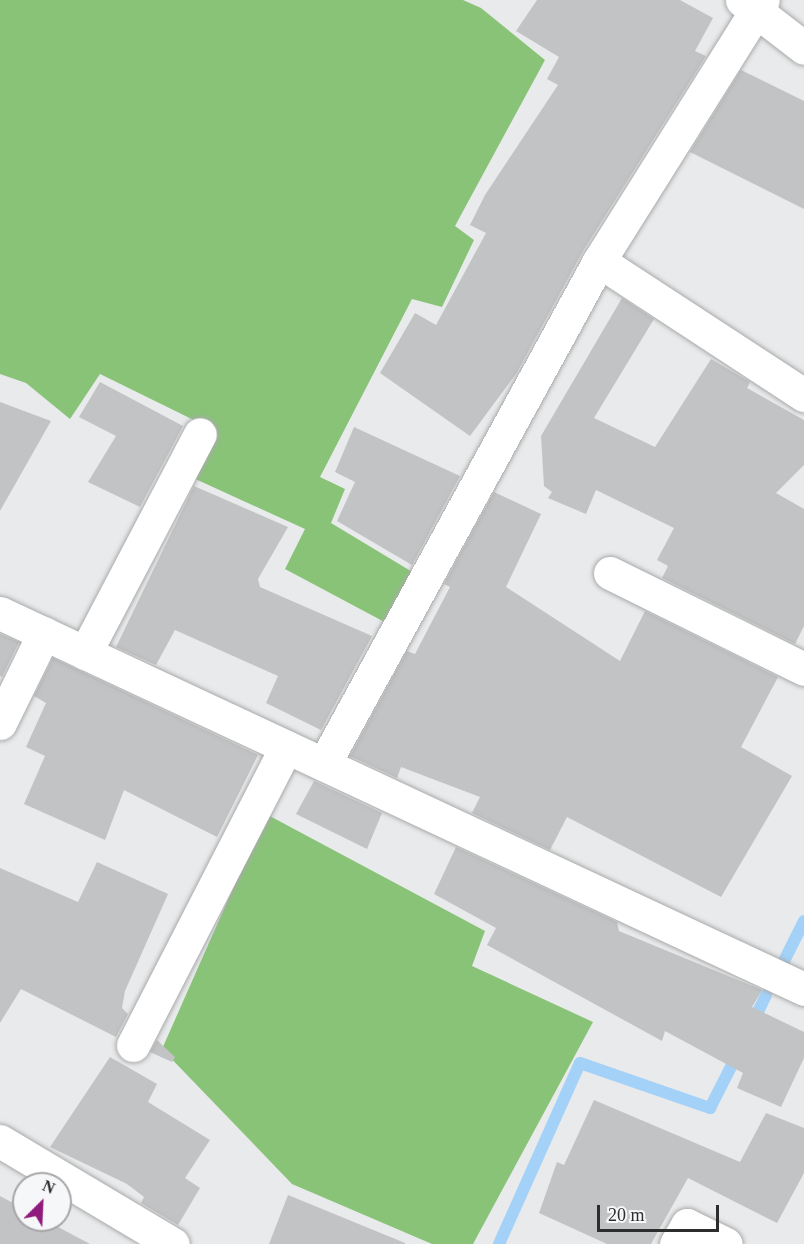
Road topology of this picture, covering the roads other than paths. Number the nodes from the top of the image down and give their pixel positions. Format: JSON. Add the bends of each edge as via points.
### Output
{"nodes":[{"id":1,"x":754,"y":4,"type":"edge"},
{"id":2,"x":804,"y":48,"type":"edge"},
{"id":3,"x":599,"y":261,"type":"junction"},
{"id":4,"x":804,"y":395,"type":"edge"},
{"id":5,"x":200,"y":434,"type":"dead end"},
{"id":6,"x":610,"y":573,"type":"dead end"},
{"id":7,"x":0,"y":613,"type":"edge"},
{"id":8,"x":44,"y":633,"type":"junction"},
{"id":9,"x":85,"y":653,"type":"junction"},
{"id":10,"x":804,"y":669,"type":"edge"},
{"id":11,"x":0,"y":723,"type":"edge"},
{"id":12,"x":286,"y":747,"type":"junction"},
{"id":13,"x":324,"y":764,"type":"junction"},
{"id":14,"x":804,"y":989,"type":"edge"},
{"id":15,"x":133,"y":1045,"type":"dead end"},
{"id":16,"x":0,"y":1141,"type":"edge"},
{"id":17,"x":173,"y":1244,"type":"edge"},
{"id":18,"x":676,"y":1244,"type":"edge"},
{"id":19,"x":726,"y":1244,"type":"edge"}],
"edges":[{"from":1,"to":2,"type":"street"},
{"from":1,"to":3,"type":"street"},
{"from":3,"to":4,"type":"street"},
{"from":3,"to":13,"type":"street"},
{"from":5,"to":9,"type":"street"},
{"from":6,"to":10,"type":"street"},
{"from":7,"to":8,"type":"street"},
{"from":8,"to":9,"type":"street"},
{"from":8,"to":11,"type":"street"},
{"from":9,"to":12,"type":"street"},
{"from":12,"to":13,"type":"street"},
{"from":12,"to":15,"type":"street"},
{"from":13,"to":14,"type":"street"},
{"from":16,"to":17,"type":"street"},
{"from":18,"to":19,"type":"street","via":[[687,1225]]}]}
